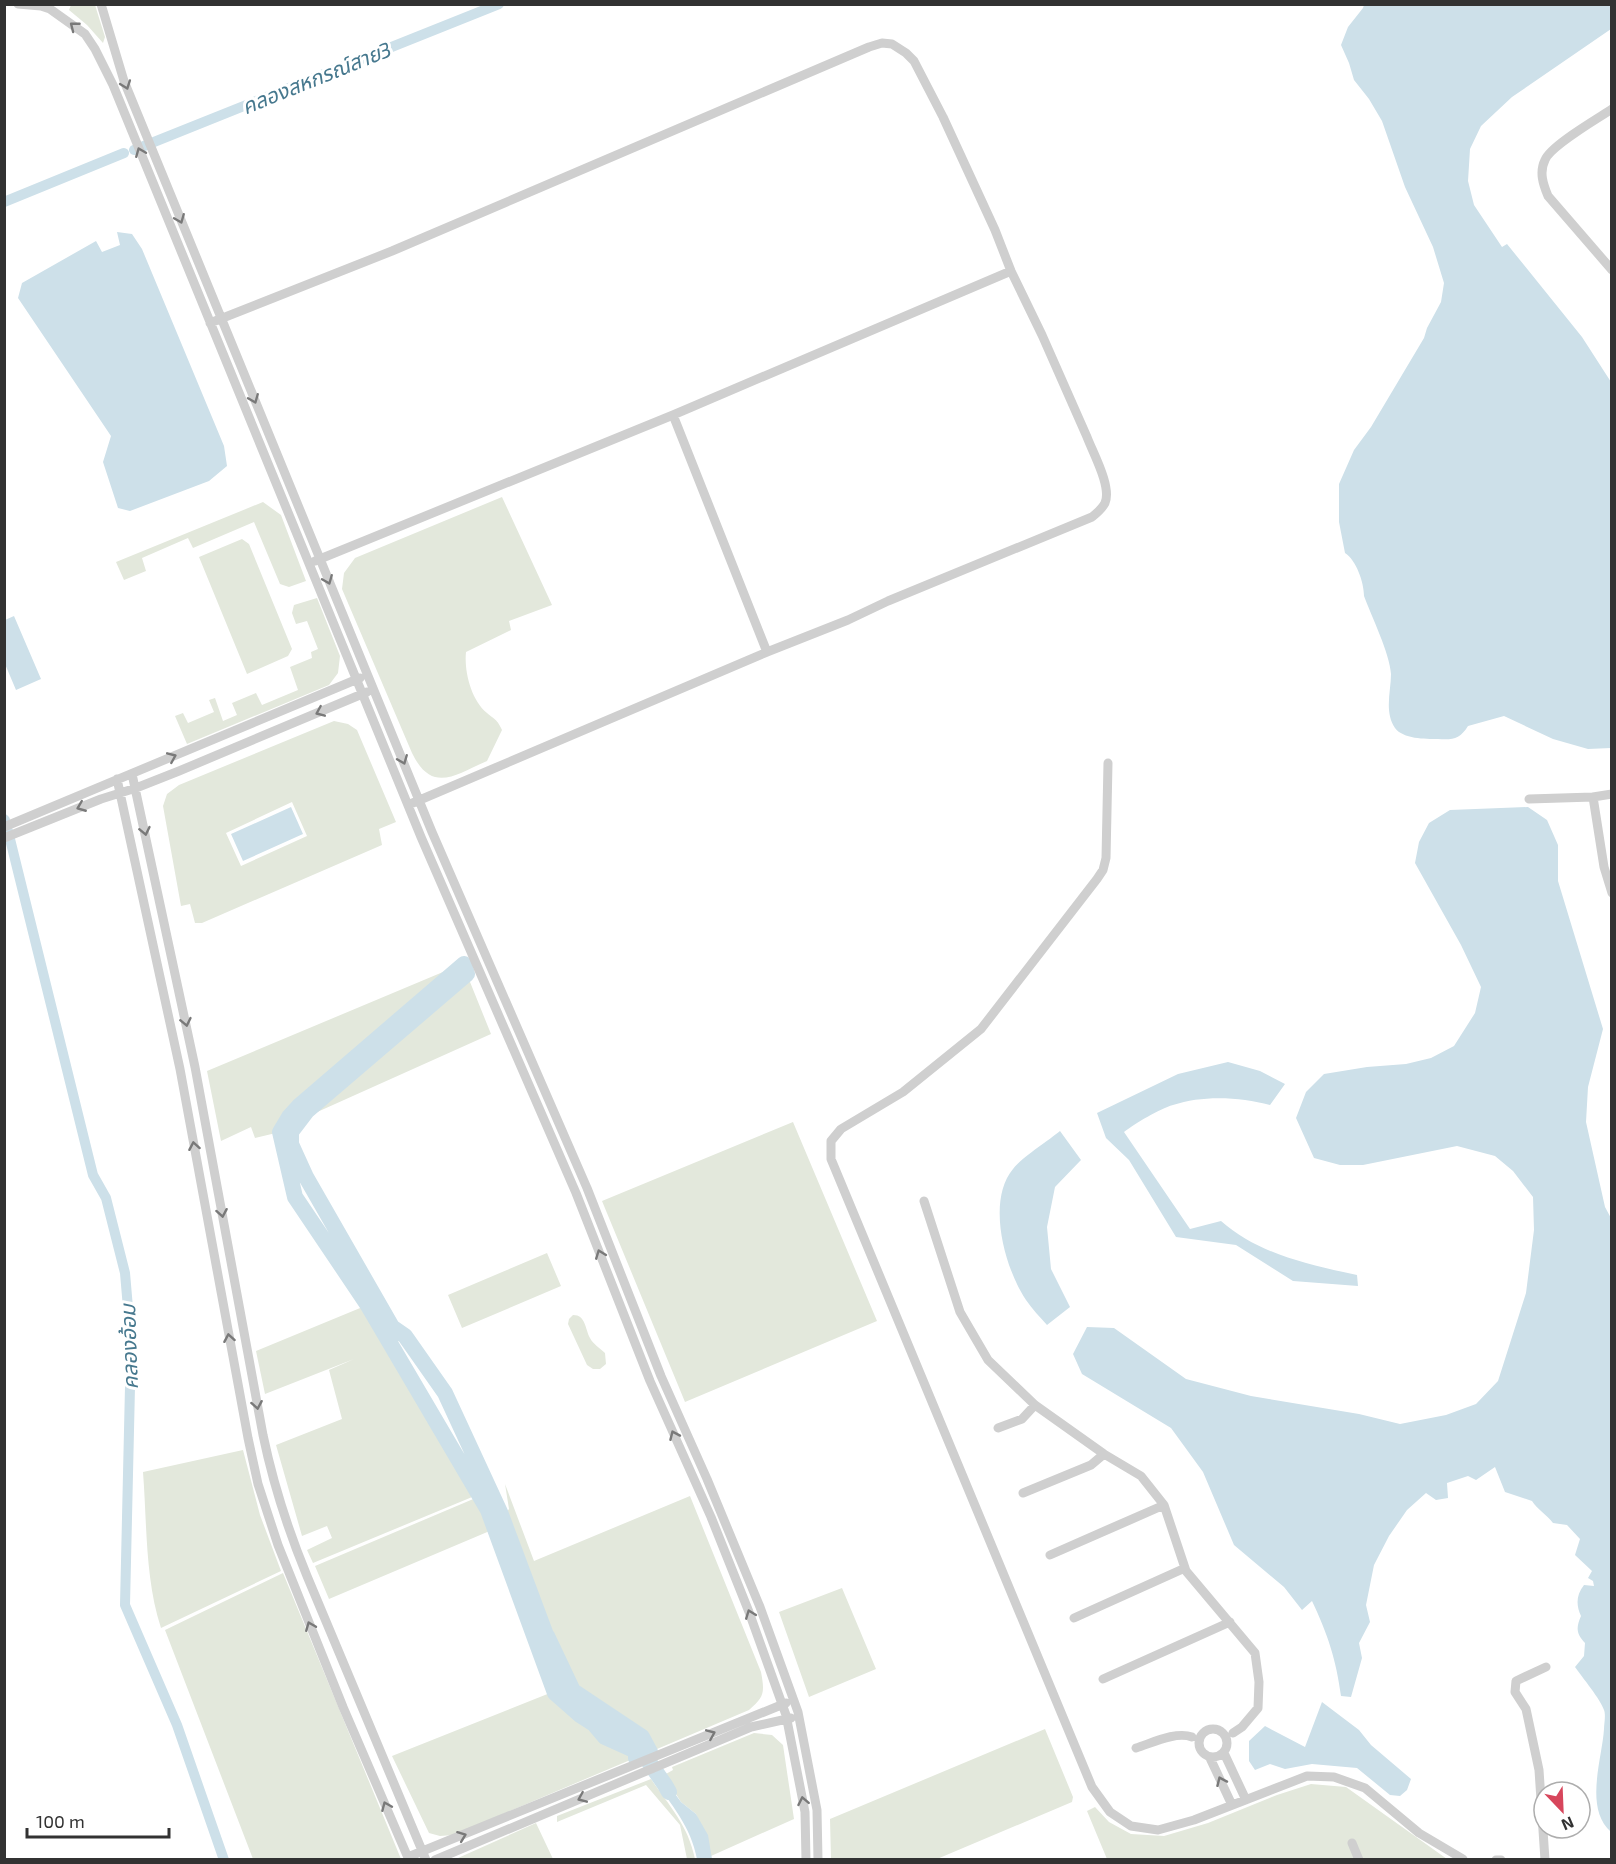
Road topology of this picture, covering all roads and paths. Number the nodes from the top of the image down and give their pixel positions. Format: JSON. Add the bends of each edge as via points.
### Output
{"nodes":[{"id":1,"x":18,"y":4,"type":"edge"},
{"id":2,"x":101,"y":4,"type":"edge"},
{"id":3,"x":51,"y":7,"type":"edge"},
{"id":4,"x":112,"y":37,"type":"junction"},
{"id":5,"x":95,"y":49,"type":"junction"},
{"id":6,"x":1611,"y":109,"type":"edge"},
{"id":7,"x":1608,"y":258,"type":"edge"},
{"id":8,"x":1611,"y":270,"type":"edge"},
{"id":9,"x":1011,"y":271,"type":"junction"},
{"id":10,"x":221,"y":319,"type":"junction"},
{"id":11,"x":210,"y":323,"type":"junction"},
{"id":12,"x":673,"y":415,"type":"junction"},
{"id":13,"x":320,"y":559,"type":"junction"},
{"id":14,"x":309,"y":563,"type":"junction"},
{"id":15,"x":767,"y":652,"type":"junction"},
{"id":16,"x":367,"y":674,"type":"junction"},
{"id":17,"x":357,"y":679,"type":"junction"},
{"id":18,"x":374,"y":689,"type":"junction"},
{"id":19,"x":363,"y":694,"type":"junction"},
{"id":20,"x":1108,"y":763,"type":"dead end"},
{"id":21,"x":132,"y":774,"type":"junction"},
{"id":22,"x":117,"y":779,"type":"junction"},
{"id":23,"x":136,"y":788,"type":"junction"},
{"id":24,"x":122,"y":793,"type":"junction"},
{"id":25,"x":1611,"y":794,"type":"edge"},
{"id":26,"x":1593,"y":796,"type":"junction"},
{"id":27,"x":1529,"y":799,"type":"dead end"},
{"id":28,"x":419,"y":800,"type":"junction"},
{"id":29,"x":408,"y":805,"type":"junction"},
{"id":30,"x":4,"y":827,"type":"edge"},
{"id":31,"x":4,"y":838,"type":"edge"},
{"id":32,"x":1611,"y":893,"type":"edge"},
{"id":33,"x":924,"y":1201,"type":"dead end"},
{"id":34,"x":1035,"y":1405,"type":"junction"},
{"id":35,"x":998,"y":1428,"type":"dead end"},
{"id":36,"x":1104,"y":1454,"type":"junction"},
{"id":37,"x":1023,"y":1493,"type":"dead end"},
{"id":38,"x":1164,"y":1505,"type":"junction"},
{"id":39,"x":1050,"y":1555,"type":"dead end"},
{"id":40,"x":1185,"y":1568,"type":"junction"},
{"id":41,"x":1074,"y":1618,"type":"dead end"},
{"id":42,"x":1230,"y":1622,"type":"junction"},
{"id":43,"x":1546,"y":1667,"type":"dead end"},
{"id":44,"x":1103,"y":1679,"type":"dead end"},
{"id":45,"x":794,"y":1700,"type":"junction"},
{"id":46,"x":782,"y":1704,"type":"junction"},
{"id":47,"x":799,"y":1716,"type":"junction"},
{"id":48,"x":787,"y":1719,"type":"junction"},
{"id":49,"x":1221,"y":1731,"type":"junction"},
{"id":50,"x":1203,"y":1733,"type":"junction"},
{"id":51,"x":1233,"y":1733,"type":"junction"},
{"id":52,"x":1192,"y":1737,"type":"junction"},
{"id":53,"x":1199,"y":1747,"type":"junction"},
{"id":54,"x":1136,"y":1748,"type":"dead end"},
{"id":55,"x":1226,"y":1748,"type":"junction"},
{"id":56,"x":1210,"y":1758,"type":"junction"},
{"id":57,"x":659,"y":1760,"type":"junction"},
{"id":58,"x":633,"y":1772,"type":"junction"},
{"id":59,"x":1246,"y":1800,"type":"junction"},
{"id":60,"x":1232,"y":1805,"type":"junction"},
{"id":61,"x":1352,"y":1843,"type":"dead end"},
{"id":62,"x":424,"y":1855,"type":"edge"},
{"id":63,"x":408,"y":1858,"type":"edge"},
{"id":64,"x":1463,"y":1859,"type":"edge"},
{"id":65,"x":435,"y":1860,"type":"edge"},
{"id":66,"x":806,"y":1860,"type":"edge"},
{"id":67,"x":818,"y":1860,"type":"edge"},
{"id":68,"x":1359,"y":1860,"type":"edge"},
{"id":69,"x":1473,"y":1860,"type":"edge"},
{"id":70,"x":1496,"y":1860,"type":"edge"},
{"id":71,"x":1501,"y":1860,"type":"edge"},
{"id":72,"x":1545,"y":1860,"type":"edge"}],
"edges":[{"from":1,"to":3,"type":"street"},
{"from":2,"to":4,"type":"street"},
{"from":5,"to":3,"type":"street","one_way":true,"via":[[85,34]]},
{"from":4,"to":5,"type":"street","via":[[106,49]]},
{"from":4,"to":10,"type":"street","one_way":true,"via":[[124,81]]},
{"from":11,"to":5,"type":"street","one_way":true},
{"from":6,"to":7,"type":"street","via":[[1554,149],[1545,158],[1542,170],[1548,196]]},
{"from":7,"to":8,"type":"street"},
{"from":9,"to":10,"type":"street","via":[[914,61],[892,44],[882,43],[392,251]]},
{"from":9,"to":12,"type":"street"},
{"from":9,"to":15,"type":"street","via":[[1106,484],[1107,501],[1102,509],[1092,517]]},
{"from":10,"to":11,"type":"street"},
{"from":10,"to":13,"type":"street","one_way":true},
{"from":11,"to":14,"type":"street"},
{"from":12,"to":13,"type":"street"},
{"from":12,"to":15,"type":"street"},
{"from":13,"to":14,"type":"street"},
{"from":13,"to":16,"type":"street","one_way":true},
{"from":14,"to":17,"type":"street"},
{"from":15,"to":28,"type":"street"},
{"from":16,"to":17,"type":"street"},
{"from":16,"to":18,"type":"street"},
{"from":17,"to":19,"type":"street"},
{"from":21,"to":17,"type":"street","one_way":true},
{"from":18,"to":19,"type":"street"},
{"from":18,"to":28,"type":"street","one_way":true},
{"from":19,"to":23,"type":"street","one_way":true},
{"from":19,"to":29,"type":"street"},
{"from":20,"to":60,"type":"street","via":[[1106,858],[1097,879],[981,1029],[903,1092],[841,1129],[831,1141],[831,1159],[1092,1787],[1110,1812],[1131,1826],[1158,1830]]},
{"from":21,"to":22,"type":"street"},
{"from":21,"to":23,"type":"street"},
{"from":22,"to":24,"type":"street"},
{"from":22,"to":30,"type":"street"},
{"from":23,"to":24,"type":"street"},
{"from":23,"to":62,"type":"street","one_way":true,"via":[[195,1067],[273,1480],[292,1540]]},
{"from":24,"to":31,"type":"street","one_way":true},
{"from":63,"to":24,"type":"street","one_way":true,"via":[[302,1605],[258,1484],[180,1070]]},
{"from":25,"to":26,"type":"street"},
{"from":26,"to":27,"type":"street"},
{"from":26,"to":32,"type":"street"},
{"from":28,"to":29,"type":"street"},
{"from":28,"to":45,"type":"street","via":[[587,1188],[661,1376],[760,1607]]},
{"from":46,"to":29,"type":"street","one_way":true,"via":[[728,1559],[650,1381],[576,1193]]},
{"from":33,"to":34,"type":"street","via":[[960,1312],[988,1360]]},
{"from":34,"to":35,"type":"street","via":[[1022,1419]]},
{"from":34,"to":36,"type":"street"},
{"from":36,"to":37,"type":"street","via":[[1091,1465]]},
{"from":36,"to":38,"type":"street","via":[[1142,1476]]},
{"from":38,"to":39,"type":"street"},
{"from":38,"to":40,"type":"street"},
{"from":40,"to":41,"type":"street"},
{"from":40,"to":42,"type":"street"},
{"from":42,"to":44,"type":"street"},
{"from":42,"to":51,"type":"street","via":[[1255,1653],[1259,1682],[1258,1707]]},
{"from":43,"to":72,"type":"street","via":[[1514,1685],[1526,1709],[1539,1770]]},
{"from":45,"to":46,"type":"street"},
{"from":45,"to":47,"type":"street"},
{"from":46,"to":48,"type":"street"},
{"from":57,"to":46,"type":"street","one_way":true},
{"from":47,"to":48,"type":"street"},
{"from":47,"to":67,"type":"street","via":[[817,1810]]},
{"from":48,"to":57,"type":"street","via":[[751,1727]]},
{"from":66,"to":48,"type":"street","one_way":true,"via":[[805,1812]]},
{"from":49,"to":50,"type":"street","via":[[1211,1729]]},
{"from":49,"to":51,"type":"street"},
{"from":49,"to":55,"type":"street"},
{"from":50,"to":52,"type":"street"},
{"from":50,"to":53,"type":"street"},
{"from":51,"to":55,"type":"street"},
{"from":52,"to":53,"type":"street"},
{"from":52,"to":54,"type":"street","via":[[1176,1736]]},
{"from":53,"to":56,"type":"street"},
{"from":55,"to":56,"type":"street"},
{"from":55,"to":59,"type":"street"},
{"from":60,"to":56,"type":"street","one_way":true},
{"from":57,"to":58,"type":"street"},
{"from":62,"to":58,"type":"street","one_way":true},
{"from":58,"to":65,"type":"street","one_way":true},
{"from":59,"to":60,"type":"street"},
{"from":59,"to":64,"type":"street","via":[[1307,1776],[1334,1777],[1365,1788],[1419,1833]]},
{"from":61,"to":68,"type":"street"},
{"from":62,"to":63,"type":"street"},
{"from":64,"to":69,"type":"street"},
{"from":70,"to":71,"type":"street"}]}
